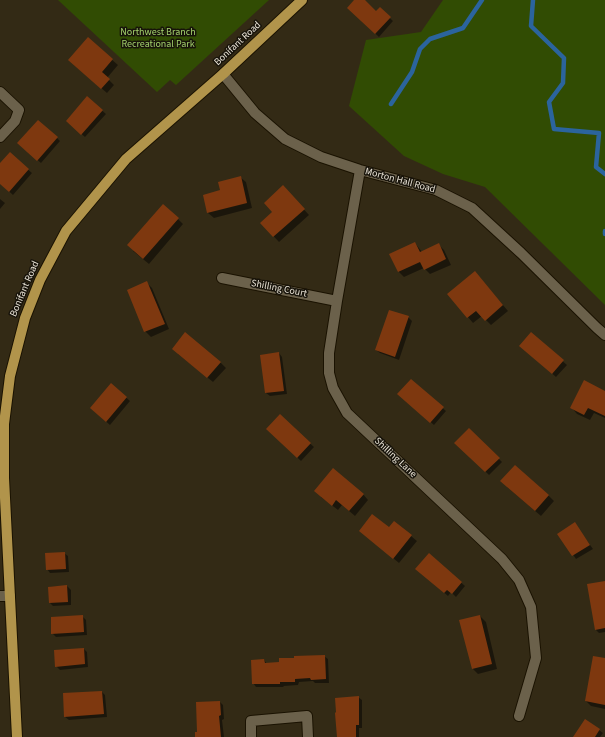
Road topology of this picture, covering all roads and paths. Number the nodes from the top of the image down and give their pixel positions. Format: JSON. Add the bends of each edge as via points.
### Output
{"nodes":[{"id":1,"x":302,"y":0,"type":"edge"},
{"id":2,"x":223,"y":74,"type":"junction"},
{"id":3,"x":0,"y":92,"type":"edge"},
{"id":4,"x":0,"y":137,"type":"edge"},
{"id":5,"x":360,"y":170,"type":"junction"},
{"id":6,"x":222,"y":278,"type":"dead end"},
{"id":7,"x":337,"y":301,"type":"junction"},
{"id":8,"x":605,"y":335,"type":"edge"},
{"id":9,"x":2,"y":461,"type":"edge"},
{"id":10,"x":5,"y":596,"type":"edge"},
{"id":11,"x":519,"y":716,"type":"dead end"},
{"id":12,"x":18,"y":737,"type":"edge"},
{"id":13,"x":251,"y":737,"type":"edge"},
{"id":14,"x":308,"y":737,"type":"edge"}],
"edges":[{"from":1,"to":2,"type":"main road","name":"Bonifant Road"},
{"from":2,"to":5,"type":"street","name":"Morton Hall Road","via":[[254,113],[285,139],[321,157]]},
{"from":2,"to":9,"type":"main road","name":"Bonifant Road","via":[[126,159],[66,232],[40,280],[25,318],[10,376]]},
{"from":3,"to":4,"type":"street","via":[[19,110],[15,121]]},
{"from":5,"to":7,"type":"street","name":"Shilling Lane"},
{"from":5,"to":8,"type":"street","name":"Morton Hall Road","via":[[436,190],[472,208]]},
{"from":6,"to":7,"type":"street","name":"Shilling Court"},
{"from":7,"to":11,"type":"street","name":"Shilling Lane","via":[[329,353],[329,373],[333,388],[347,413],[502,559],[519,580],[531,607],[536,658]]},
{"from":9,"to":10,"type":"main road","name":"Bonifant Road"},
{"from":10,"to":12,"type":"main road","name":"Bonifant Road"},
{"from":13,"to":14,"type":"street","via":[[250,721],[307,716]]}]}
